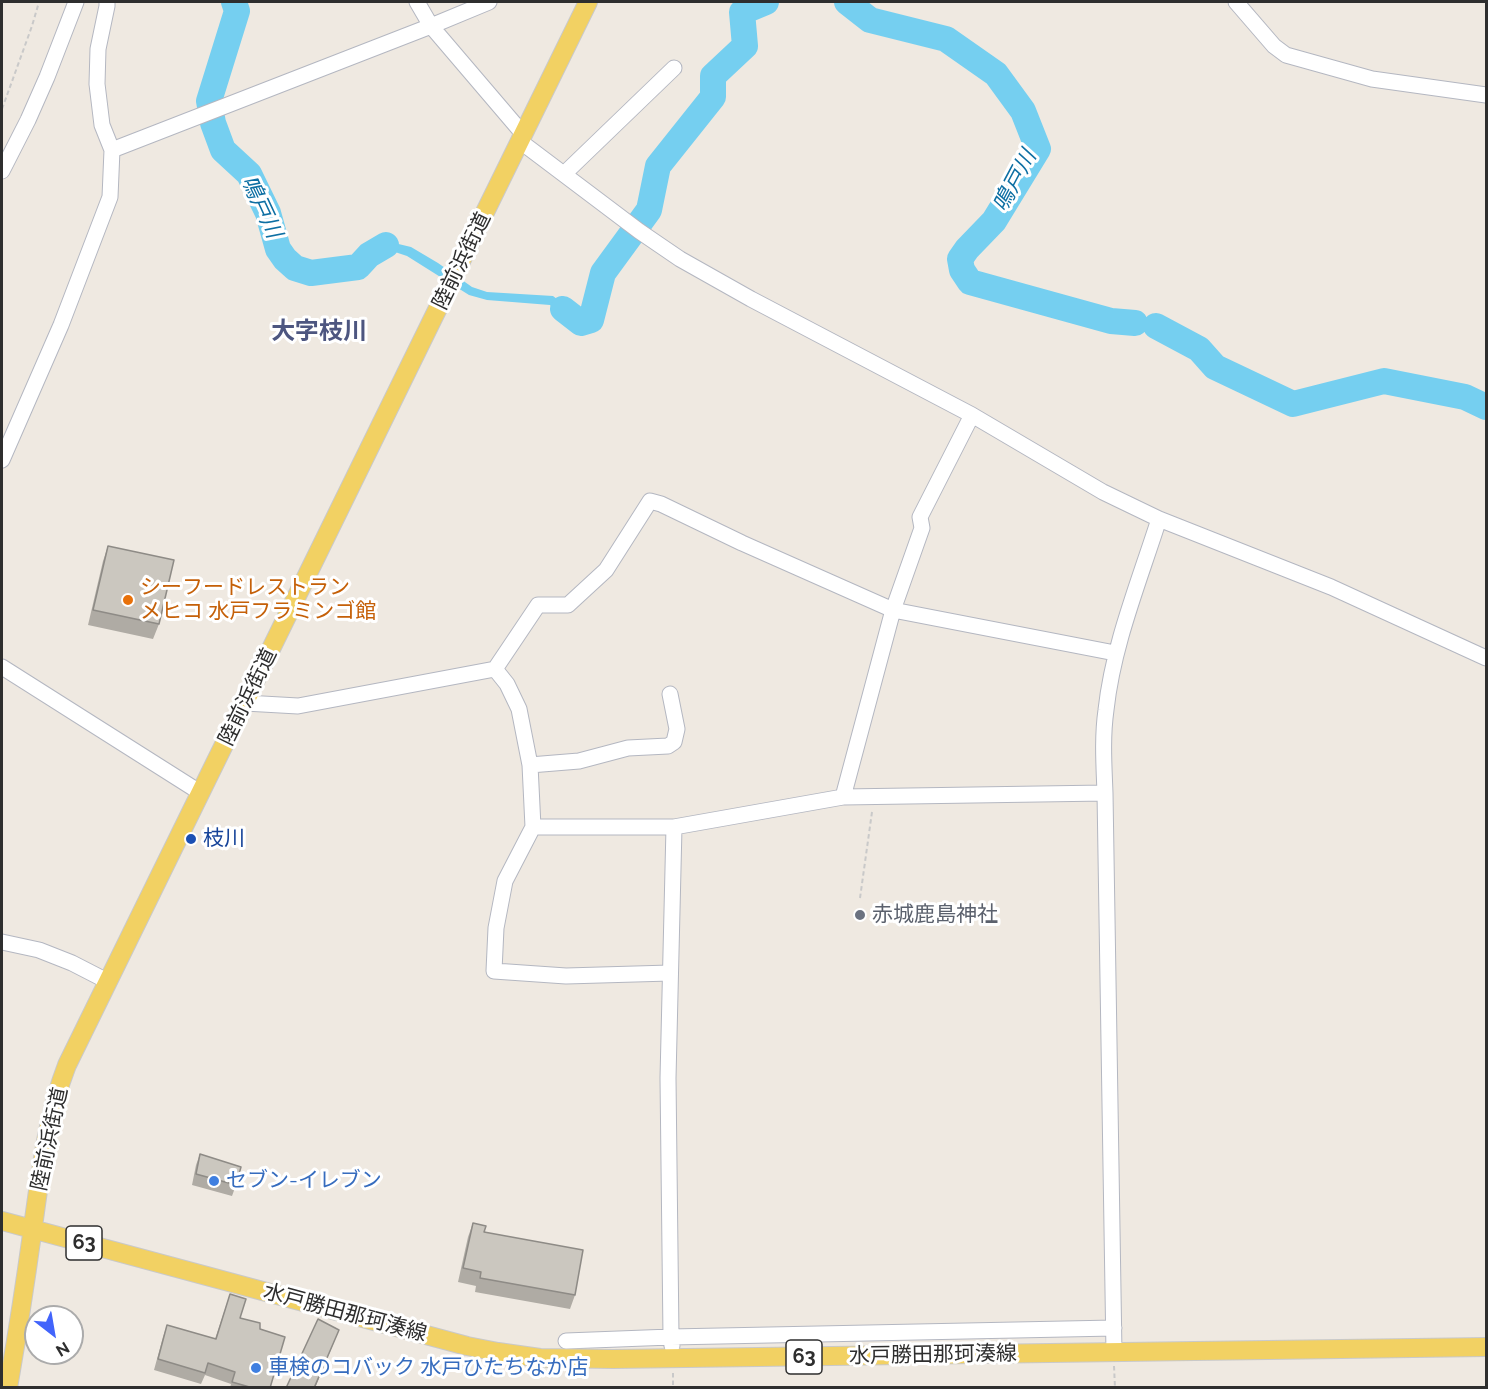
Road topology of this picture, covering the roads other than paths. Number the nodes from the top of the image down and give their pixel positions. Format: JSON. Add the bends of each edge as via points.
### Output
{"nodes":[{"id":1,"x":76,"y":2,"type":"edge"},
{"id":2,"x":106,"y":2,"type":"edge"},
{"id":3,"x":417,"y":2,"type":"edge"},
{"id":4,"x":489,"y":2,"type":"edge"},
{"id":5,"x":588,"y":2,"type":"edge"},
{"id":6,"x":1236,"y":2,"type":"edge"},
{"id":7,"x":431,"y":26,"type":"junction"},
{"id":8,"x":674,"y":68,"type":"dead end"},
{"id":9,"x":1486,"y":95,"type":"edge"},
{"id":10,"x":522,"y":139,"type":"junction"},
{"id":11,"x":112,"y":150,"type":"junction"},
{"id":12,"x":2,"y":171,"type":"edge"},
{"id":13,"x":564,"y":174,"type":"junction"},
{"id":14,"x":972,"y":415,"type":"junction"},
{"id":15,"x":2,"y":460,"type":"edge"},
{"id":16,"x":1159,"y":519,"type":"junction"},
{"id":17,"x":893,"y":610,"type":"junction"},
{"id":18,"x":1116,"y":653,"type":"junction"},
{"id":19,"x":1486,"y":658,"type":"edge"},
{"id":20,"x":2,"y":667,"type":"edge"},
{"id":21,"x":495,"y":669,"type":"junction"},
{"id":22,"x":670,"y":693,"type":"dead end"},
{"id":23,"x":245,"y":703,"type":"junction"},
{"id":24,"x":530,"y":765,"type":"junction"},
{"id":25,"x":201,"y":793,"type":"junction"},
{"id":26,"x":1106,"y":794,"type":"junction"},
{"id":27,"x":843,"y":797,"type":"junction"},
{"id":28,"x":533,"y":827,"type":"junction"},
{"id":29,"x":674,"y":827,"type":"junction"},
{"id":30,"x":2,"y":942,"type":"edge"},
{"id":31,"x":670,"y":974,"type":"junction"},
{"id":32,"x":107,"y":981,"type":"junction"},
{"id":33,"x":2,"y":1221,"type":"edge"},
{"id":34,"x":33,"y":1230,"type":"junction"},
{"id":35,"x":1114,"y":1328,"type":"junction"},
{"id":36,"x":670,"y":1337,"type":"junction"},
{"id":37,"x":567,"y":1341,"type":"dead end"},
{"id":38,"x":1486,"y":1347,"type":"edge"},
{"id":39,"x":1114,"y":1353,"type":"junction"},
{"id":40,"x":673,"y":1358,"type":"junction"},
{"id":41,"x":8,"y":1388,"type":"edge"}],
"edges":[{"from":1,"to":12,"type":"street","via":[[47,77]]},
{"from":2,"to":11,"type":"street","via":[[97,84],[102,125]]},
{"from":3,"to":7,"type":"street"},
{"from":4,"to":7,"type":"street"},
{"from":5,"to":10,"type":"main road","name":"陸前浜街道"},
{"from":6,"to":9,"type":"street","via":[[1286,55],[1372,79]]},
{"from":7,"to":10,"type":"street"},
{"from":7,"to":11,"type":"street"},
{"from":8,"to":13,"type":"street"},
{"from":10,"to":13,"type":"street"},
{"from":10,"to":23,"type":"main road","name":"陸前浜街道"},
{"from":11,"to":15,"type":"street","via":[[110,197],[61,325]]},
{"from":13,"to":14,"type":"street","via":[[680,258]]},
{"from":14,"to":16,"type":"street","via":[[1103,492]]},
{"from":14,"to":17,"type":"street","via":[[920,518],[922,528]]},
{"from":16,"to":18,"type":"street"},
{"from":16,"to":19,"type":"street","via":[[1331,587]]},
{"from":17,"to":18,"type":"street"},
{"from":17,"to":21,"type":"street","via":[[650,501],[606,570],[568,605],[538,605]]},
{"from":17,"to":27,"type":"street"},
{"from":18,"to":26,"type":"street","via":[[1103,749]]},
{"from":20,"to":25,"type":"street"},
{"from":21,"to":23,"type":"street","via":[[298,706]]},
{"from":21,"to":24,"type":"street","via":[[519,709]]},
{"from":22,"to":24,"type":"street","via":[[677,729],[674,742],[668,746],[628,748],[579,761]]},
{"from":23,"to":25,"type":"main road","name":"陸前浜街道"},
{"from":24,"to":28,"type":"street"},
{"from":25,"to":32,"type":"main road","name":"陸前浜街道"},
{"from":26,"to":27,"type":"street"},
{"from":26,"to":35,"type":"street"},
{"from":27,"to":29,"type":"street"},
{"from":28,"to":29,"type":"street"},
{"from":28,"to":31,"type":"street","via":[[505,881],[496,928],[494,971],[566,976]]},
{"from":29,"to":31,"type":"street"},
{"from":30,"to":32,"type":"street","via":[[39,950]]},
{"from":31,"to":36,"type":"street"},
{"from":32,"to":34,"type":"main road","name":"陸前浜街道","via":[[54,1100]]},
{"from":33,"to":34,"type":"main road","name":"水戸勝田那珂湊線","number":"63"},
{"from":34,"to":40,"type":"main road","name":"水戸勝田那珂湊線","number":"63","via":[[477,1348],[540,1358]]},
{"from":34,"to":41,"type":"main road","name":"陸前浜街道"},
{"from":35,"to":36,"type":"street"},
{"from":35,"to":39,"type":"street"},
{"from":36,"to":37,"type":"street"},
{"from":36,"to":40,"type":"street"},
{"from":38,"to":39,"type":"main road","name":"水戸勝田那珂湊線","number":"63"},
{"from":39,"to":40,"type":"main road","name":"水戸勝田那珂湊線","number":"63"}]}
